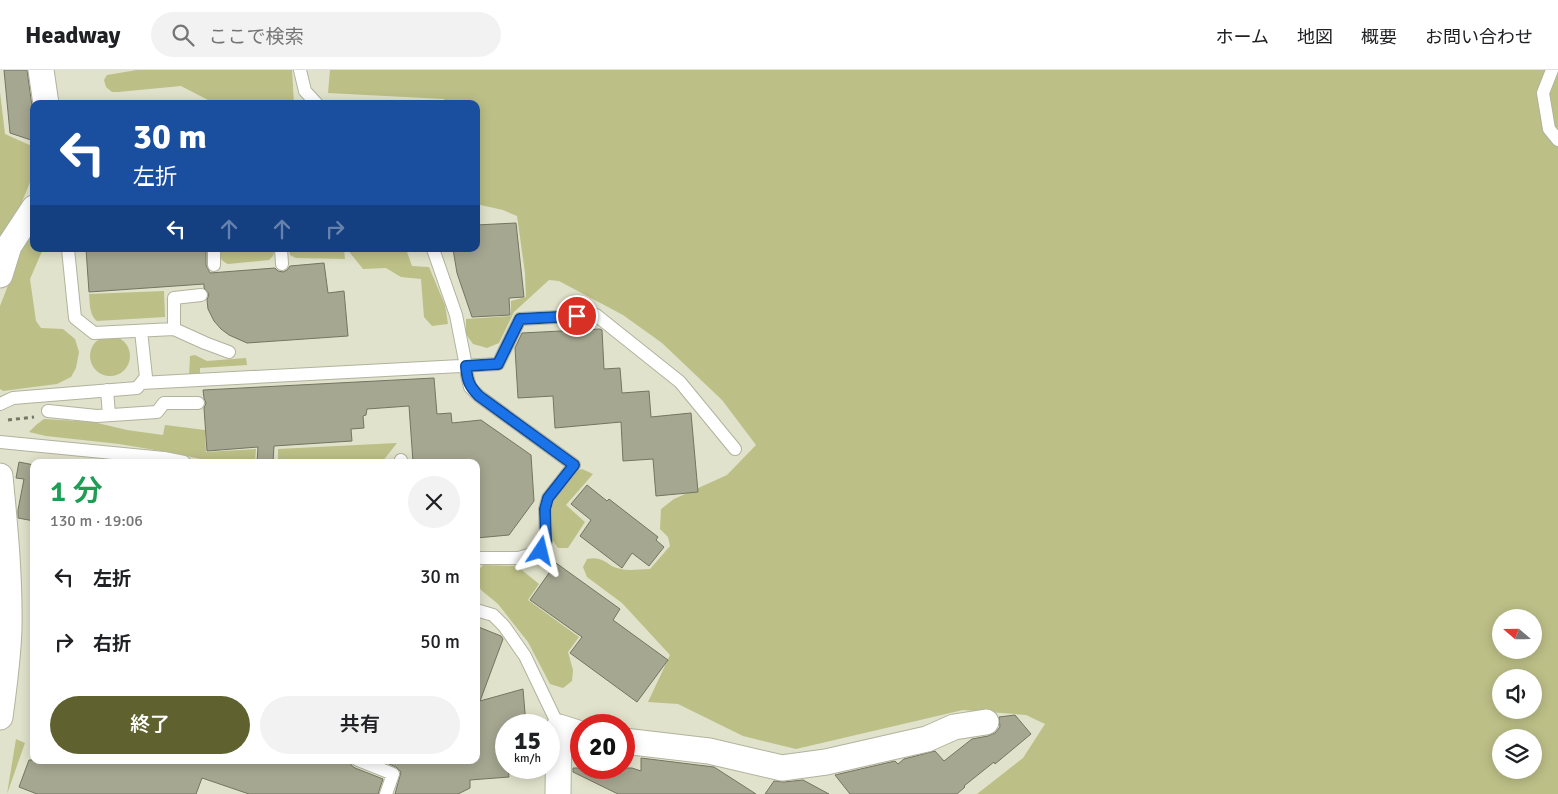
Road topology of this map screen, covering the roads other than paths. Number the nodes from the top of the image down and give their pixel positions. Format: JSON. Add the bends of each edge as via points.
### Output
{"nodes":[{"id":1,"x":41,"y":70,"type":"edge"},
{"id":2,"x":300,"y":70,"type":"edge"},
{"id":3,"x":1552,"y":70,"type":"edge"},
{"id":4,"x":45,"y":100,"type":"edge"},
{"id":5,"x":314,"y":100,"type":"edge"},
{"id":6,"x":1558,"y":140,"type":"edge"},
{"id":7,"x":30,"y":214,"type":"edge"},
{"id":8,"x":68,"y":252,"type":"edge"},
{"id":9,"x":214,"y":252,"type":"edge"},
{"id":10,"x":281,"y":252,"type":"edge"},
{"id":11,"x":434,"y":252,"type":"edge"},
{"id":12,"x":282,"y":264,"type":"dead end"},
{"id":13,"x":214,"y":265,"type":"dead end"},
{"id":14,"x":0,"y":275,"type":"edge"},
{"id":15,"x":201,"y":295,"type":"dead end"},
{"id":16,"x":174,"y":329,"type":"junction"},
{"id":17,"x":141,"y":331,"type":"junction"},
{"id":18,"x":229,"y":352,"type":"dead end"},
{"id":19,"x":466,"y":366,"type":"junction"},
{"id":20,"x":141,"y":383,"type":"junction"},
{"id":21,"x":107,"y":390,"type":"junction"},
{"id":22,"x":198,"y":402,"type":"dead end"},
{"id":23,"x":0,"y":404,"type":"edge"},
{"id":24,"x":48,"y":411,"type":"road end"},
{"id":25,"x":109,"y":415,"type":"junction"},
{"id":26,"x":0,"y":442,"type":"edge"},
{"id":27,"x":735,"y":449,"type":"dead end"},
{"id":28,"x":169,"y":459,"type":"edge"},
{"id":29,"x":0,"y":476,"type":"edge"},
{"id":30,"x":3,"y":541,"type":"edge"},
{"id":31,"x":480,"y":558,"type":"edge"},
{"id":32,"x":480,"y":611,"type":"edge"},
{"id":33,"x":4,"y":655,"type":"edge"},
{"id":34,"x":0,"y":717,"type":"edge"},
{"id":35,"x":986,"y":722,"type":"dead end"},
{"id":36,"x":570,"y":730,"type":"edge"},
{"id":37,"x":635,"y":742,"type":"edge"},
{"id":38,"x":368,"y":764,"type":"edge"},
{"id":39,"x":559,"y":793,"type":"edge"},
{"id":40,"x":386,"y":794,"type":"edge"}],
"edges":[{"from":1,"to":4,"type":"street"},
{"from":2,"to":5,"type":"lane","via":[[306,91]]},
{"from":3,"to":6,"type":"lane","via":[[1543,93],[1549,129]]},
{"from":7,"to":14,"type":"street","via":[[9,246]]},
{"from":8,"to":17,"type":"lane","via":[[75,318],[94,333]]},
{"from":9,"to":13,"type":"lane"},
{"from":10,"to":12,"type":"lane"},
{"from":11,"to":19,"type":"lane","via":[[456,315]]},
{"from":15,"to":16,"type":"lane","via":[[174,298]]},
{"from":16,"to":17,"type":"lane"},
{"from":16,"to":18,"type":"lane"},
{"from":17,"to":20,"type":"lane","via":[[146,377]]},
{"from":19,"to":20,"type":"lane"},
{"from":19,"to":27,"type":"lane","via":[[498,364],[520,319],[596,315],[680,382]]},
{"from":19,"to":31,"type":"lane","via":[[470,387],[479,396],[574,465],[548,498],[546,541],[541,551],[519,558]]},
{"from":20,"to":21,"type":"lane","via":[[137,388]]},
{"from":21,"to":23,"type":"lane","via":[[13,398]]},
{"from":21,"to":25,"type":"lane"},
{"from":22,"to":25,"type":"lane","via":[[164,403],[157,412]]},
{"from":24,"to":25,"type":"lane"},
{"from":26,"to":28,"type":"lane"},
{"from":29,"to":30,"type":"street"},
{"from":30,"to":33,"type":"street","via":[[9,601]]},
{"from":32,"to":36,"type":"lane","via":[[492,615],[504,626],[526,656]]},
{"from":33,"to":34,"type":"street"},
{"from":35,"to":37,"type":"street","via":[[954,727],[927,739],[826,762],[782,768],[709,751]]},
{"from":36,"to":39,"type":"street"},
{"from":38,"to":40,"type":"lane","via":[[393,774]]}]}
